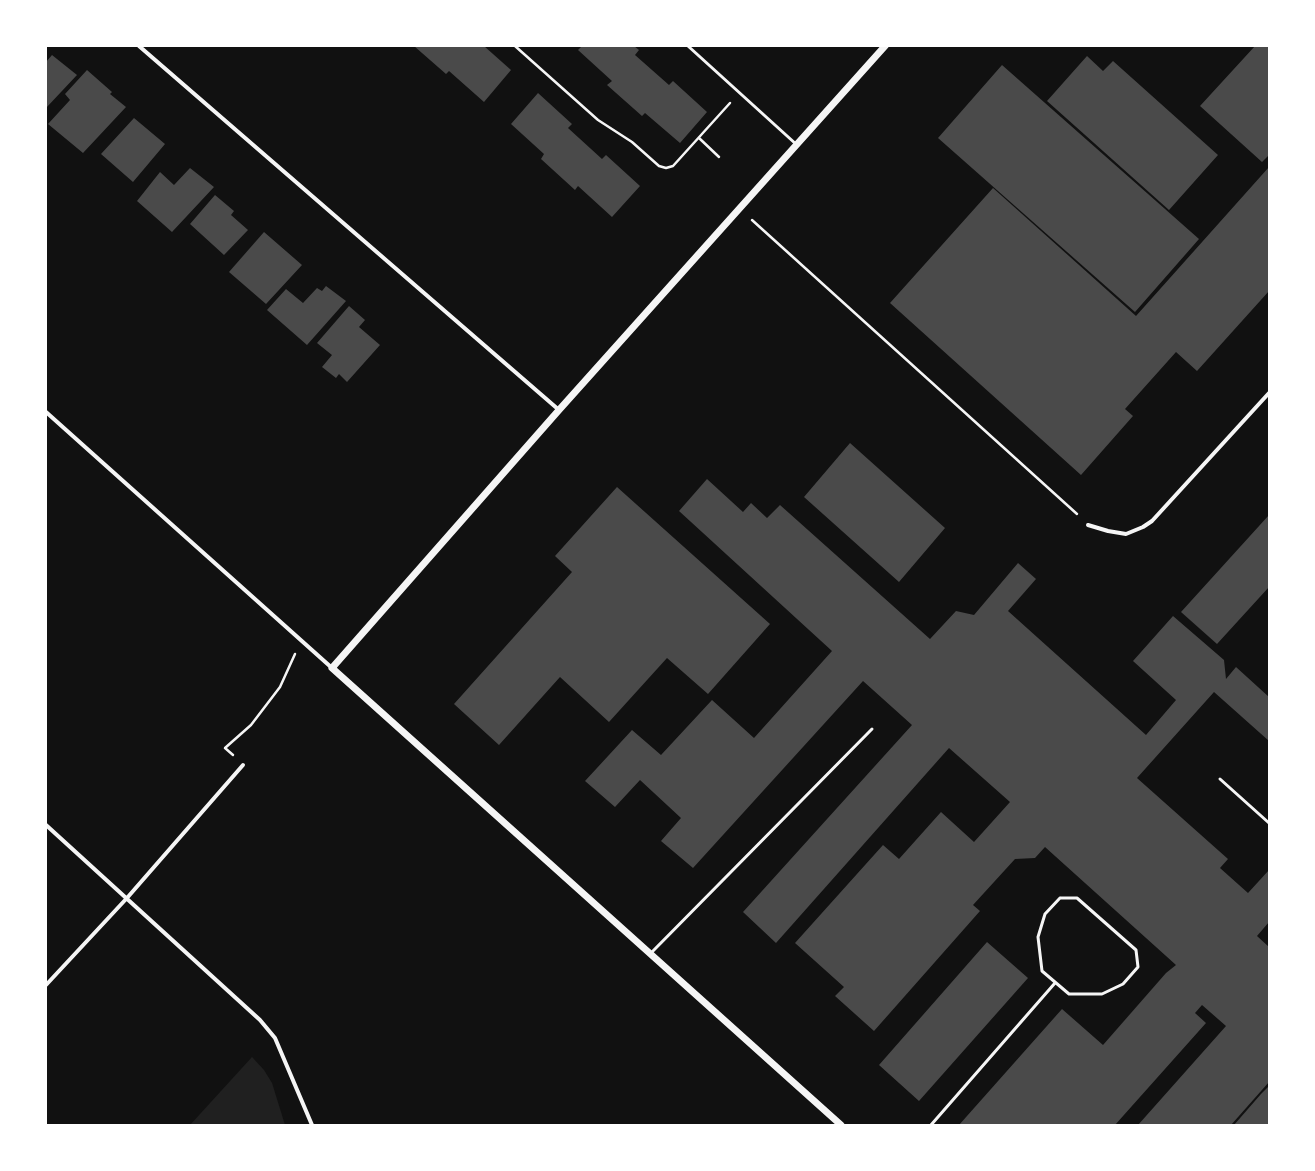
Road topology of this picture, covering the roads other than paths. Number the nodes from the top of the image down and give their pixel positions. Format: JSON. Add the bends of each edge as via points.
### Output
{"nodes":[{"id":1,"x":139,"y":46,"type":"edge"},
{"id":2,"x":688,"y":46,"type":"edge"},
{"id":3,"x":885,"y":46,"type":"edge"},
{"id":4,"x":797,"y":145,"type":"junction"},
{"id":5,"x":1269,"y":393,"type":"edge"},
{"id":6,"x":559,"y":410,"type":"junction"},
{"id":7,"x":46,"y":412,"type":"edge"},
{"id":8,"x":1088,"y":525,"type":"road end"},
{"id":9,"x":332,"y":668,"type":"junction"},
{"id":10,"x":872,"y":729,"type":"dead end"},
{"id":11,"x":243,"y":765,"type":"road end"},
{"id":12,"x":1220,"y":778,"type":"dead end"},
{"id":13,"x":1269,"y":822,"type":"edge"},
{"id":14,"x":46,"y":825,"type":"edge"},
{"id":15,"x":127,"y":898,"type":"junction"},
{"id":16,"x":650,"y":954,"type":"junction"},
{"id":17,"x":1055,"y":983,"type":"junction"},
{"id":18,"x":46,"y":984,"type":"edge"},
{"id":19,"x":312,"y":1125,"type":"edge"},
{"id":20,"x":841,"y":1125,"type":"edge"},
{"id":21,"x":931,"y":1125,"type":"edge"}],
"edges":[{"from":1,"to":6,"type":"street"},
{"from":2,"to":4,"type":"lane"},
{"from":3,"to":4,"type":"street"},
{"from":4,"to":6,"type":"street"},
{"from":5,"to":8,"type":"street","via":[[1143,528],[1126,534],[1117,534]]},
{"from":6,"to":9,"type":"street"},
{"from":7,"to":9,"type":"street"},
{"from":9,"to":16,"type":"street"},
{"from":10,"to":16,"type":"lane"},
{"from":11,"to":15,"type":"street"},
{"from":12,"to":13,"type":"lane"},
{"from":14,"to":15,"type":"street"},
{"from":15,"to":18,"type":"street"},
{"from":15,"to":19,"type":"street","via":[[260,1020],[275,1038]]},
{"from":16,"to":20,"type":"street"},
{"from":17,"to":17,"type":"lane","via":[[1042,971],[1038,937],[1045,914],[1060,898],[1077,898],[1136,950],[1138,967],[1124,984],[1102,994],[1069,994]]},
{"from":17,"to":21,"type":"lane"}]}
